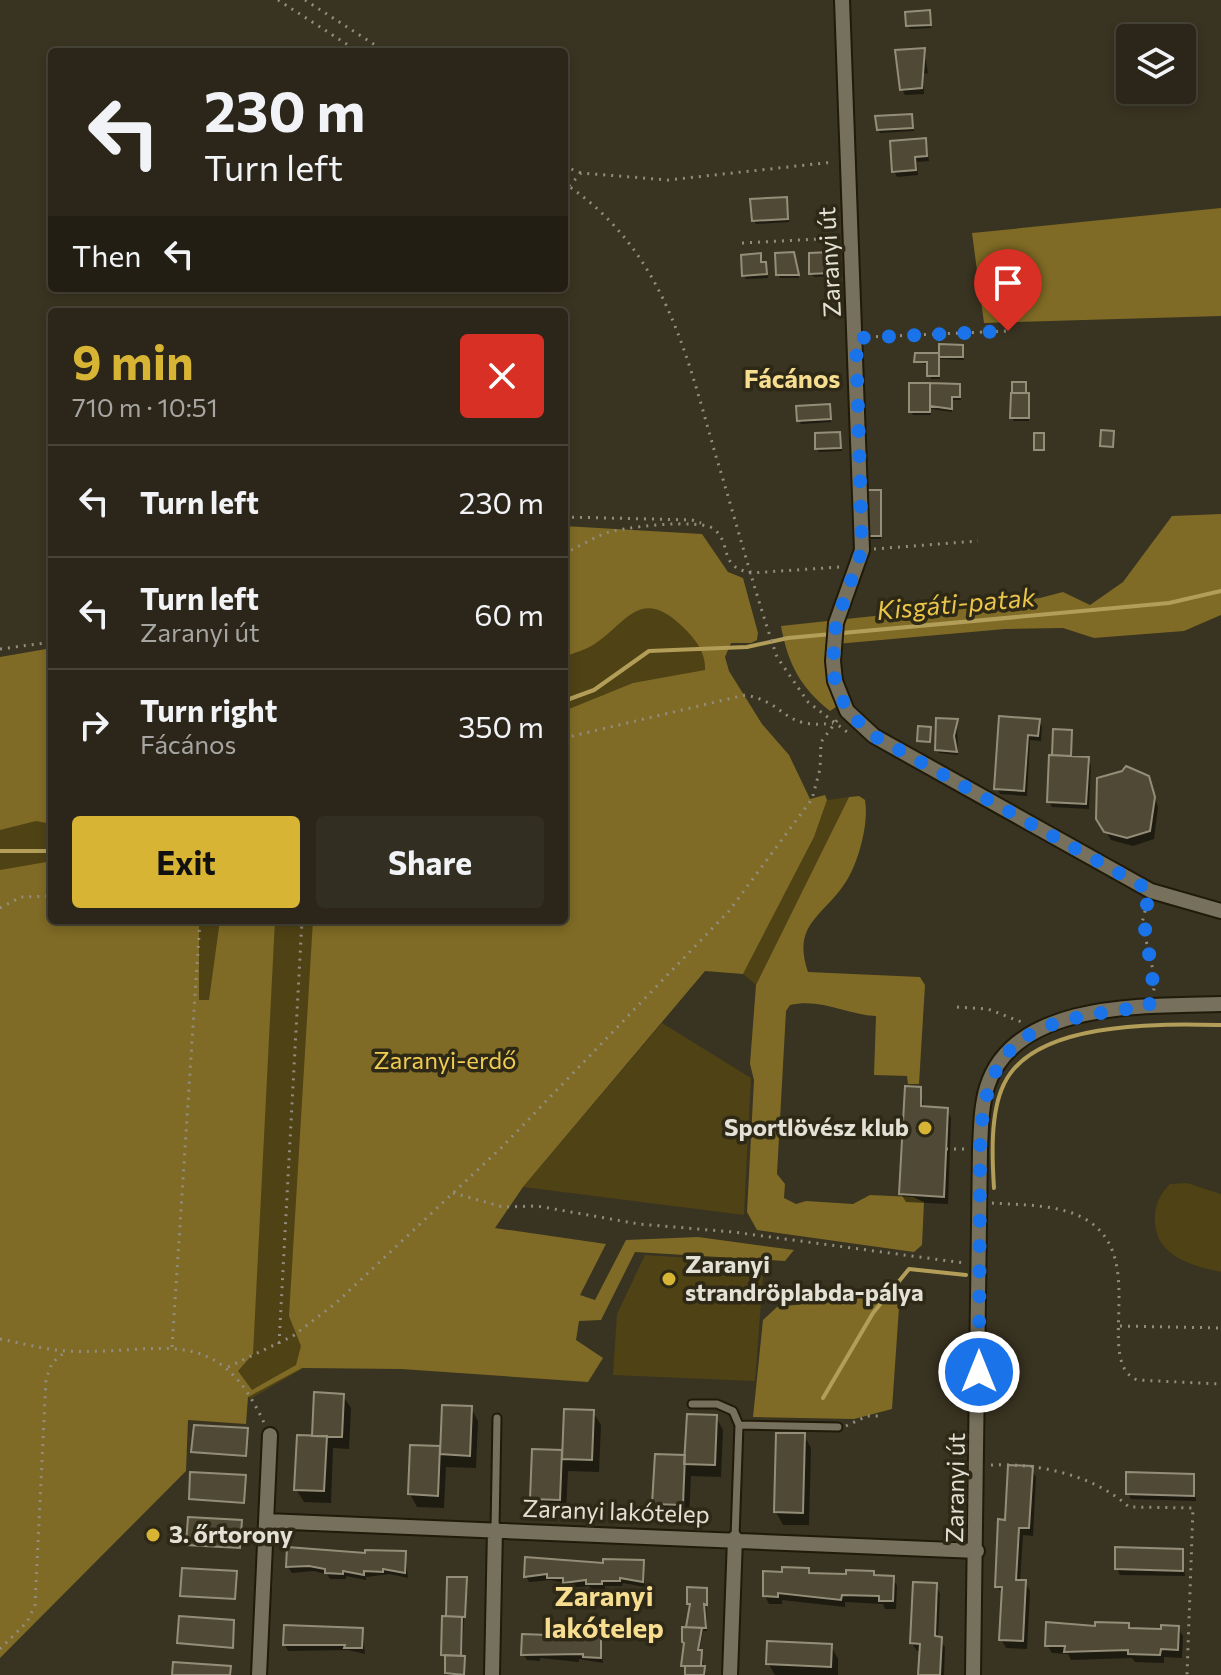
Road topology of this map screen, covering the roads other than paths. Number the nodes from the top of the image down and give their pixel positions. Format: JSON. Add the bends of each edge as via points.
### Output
{"nodes":[{"id":1,"x":842,"y":0,"type":"edge"},
{"id":2,"x":1221,"y":911,"type":"edge"},
{"id":3,"x":1221,"y":1004,"type":"edge"},
{"id":4,"x":692,"y":1404,"type":"dead end"},
{"id":5,"x":497,"y":1418,"type":"dead end"},
{"id":6,"x":739,"y":1425,"type":"junction"},
{"id":7,"x":838,"y":1427,"type":"road end"},
{"id":8,"x":270,"y":1435,"type":"road end"},
{"id":9,"x":266,"y":1521,"type":"junction"},
{"id":10,"x":495,"y":1529,"type":"junction"},
{"id":11,"x":735,"y":1538,"type":"junction"},
{"id":12,"x":977,"y":1551,"type":"junction"},
{"id":13,"x":259,"y":1675,"type":"edge"},
{"id":14,"x":492,"y":1675,"type":"edge"},
{"id":15,"x":730,"y":1675,"type":"edge"},
{"id":16,"x":973,"y":1675,"type":"edge"}],
"edges":[{"from":1,"to":2,"type":"street","name":"Zaranyi út","via":[[862,550],[836,623],[833,647],[835,681],[847,711],[874,736],[1151,891]]},
{"from":3,"to":12,"type":"street","name":"Zaranyi út","via":[[1149,1006],[1039,1028],[1010,1050],[988,1085],[980,1149]]},
{"from":4,"to":6,"type":"lane","via":[[717,1404],[733,1411]]},
{"from":5,"to":10,"type":"lane","name":"Zaranyi lakótelep"},
{"from":6,"to":7,"type":"lane"},
{"from":6,"to":11,"type":"lane","name":"Zaranyi lakótelep"},
{"from":8,"to":9,"type":"street"},
{"from":9,"to":10,"type":"street","name":"Zaranyi lakótelep"},
{"from":9,"to":13,"type":"street"},
{"from":10,"to":11,"type":"street","name":"Zaranyi lakótelep"},
{"from":10,"to":14,"type":"street","name":"Zaranyi lakótelep"},
{"from":11,"to":12,"type":"street","name":"Zaranyi lakótelep"},
{"from":11,"to":15,"type":"street","name":"Zaranyi lakótelep"},
{"from":12,"to":16,"type":"street","name":"Zaranyi út"}]}
